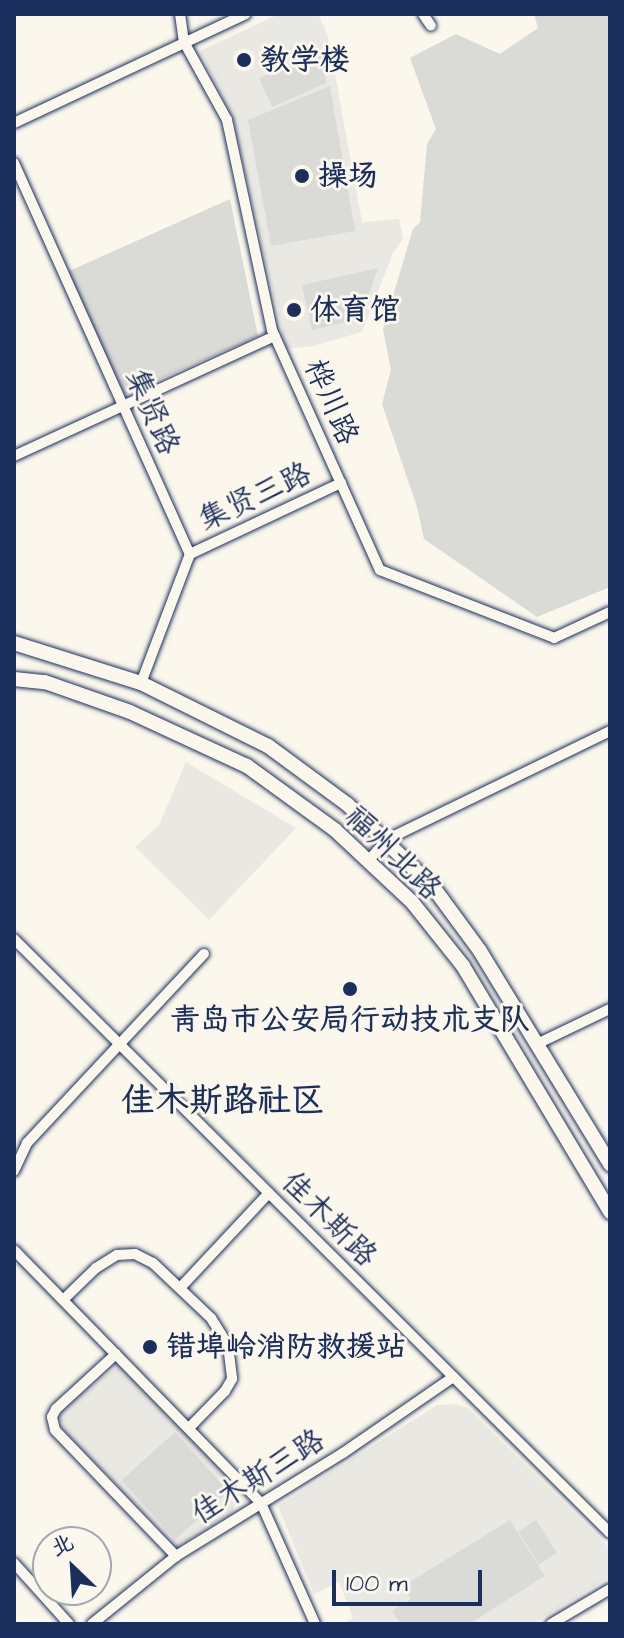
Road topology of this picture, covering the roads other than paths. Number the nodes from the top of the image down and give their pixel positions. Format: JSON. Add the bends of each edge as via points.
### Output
{"nodes":[{"id":1,"x":180,"y":14,"type":"edge"},
{"id":2,"x":246,"y":14,"type":"edge"},
{"id":3,"x":423,"y":14,"type":"edge"},
{"id":4,"x":431,"y":26,"type":"dead end"},
{"id":5,"x":184,"y":42,"type":"junction"},
{"id":6,"x":14,"y":123,"type":"edge"},
{"id":7,"x":14,"y":163,"type":"edge"},
{"id":8,"x":275,"y":336,"type":"junction"},
{"id":9,"x":123,"y":406,"type":"junction"},
{"id":10,"x":14,"y":456,"type":"edge"},
{"id":11,"x":341,"y":483,"type":"junction"},
{"id":12,"x":190,"y":554,"type":"junction"},
{"id":13,"x":610,"y":612,"type":"edge"},
{"id":14,"x":14,"y":643,"type":"edge"},
{"id":15,"x":14,"y":679,"type":"edge"},
{"id":16,"x":141,"y":683,"type":"junction"},
{"id":17,"x":610,"y":731,"type":"edge"},
{"id":18,"x":388,"y":839,"type":"junction"},
{"id":19,"x":368,"y":861,"type":"junction"},
{"id":20,"x":14,"y":939,"type":"edge"},
{"id":21,"x":204,"y":954,"type":"dead end"},
{"id":22,"x":610,"y":1009,"type":"edge"},
{"id":23,"x":118,"y":1043,"type":"junction"},
{"id":24,"x":539,"y":1043,"type":"junction"},
{"id":25,"x":610,"y":1164,"type":"edge"},
{"id":26,"x":14,"y":1171,"type":"edge"},
{"id":27,"x":269,"y":1193,"type":"junction"},
{"id":28,"x":610,"y":1212,"type":"edge"},
{"id":29,"x":14,"y":1250,"type":"edge"},
{"id":30,"x":180,"y":1288,"type":"junction"},
{"id":31,"x":63,"y":1300,"type":"junction"},
{"id":32,"x":116,"y":1354,"type":"junction"},
{"id":33,"x":453,"y":1377,"type":"junction"},
{"id":34,"x":189,"y":1428,"type":"junction"},
{"id":35,"x":261,"y":1503,"type":"junction"},
{"id":36,"x":610,"y":1533,"type":"edge"},
{"id":37,"x":176,"y":1556,"type":"junction"},
{"id":38,"x":14,"y":1563,"type":"edge"},
{"id":39,"x":610,"y":1589,"type":"edge"},
{"id":40,"x":69,"y":1624,"type":"edge"},
{"id":41,"x":92,"y":1624,"type":"edge"},
{"id":42,"x":315,"y":1624,"type":"edge"},
{"id":43,"x":551,"y":1624,"type":"edge"}],
"edges":[{"from":1,"to":5,"type":"street","name":"桦川路"},
{"from":2,"to":5,"type":"street"},
{"from":3,"to":4,"type":"street"},
{"from":5,"to":6,"type":"street"},
{"from":5,"to":8,"type":"street","name":"桦川路","via":[[227,120]]},
{"from":7,"to":9,"type":"street","name":"集贤路"},
{"from":8,"to":9,"type":"street"},
{"from":8,"to":11,"type":"street","name":"桦川路"},
{"from":9,"to":10,"type":"street"},
{"from":9,"to":12,"type":"street","name":"集贤路"},
{"from":11,"to":12,"type":"street","name":"集贤三路"},
{"from":11,"to":13,"type":"street","name":"桦川路","via":[[380,570],[554,638]]},
{"from":12,"to":16,"type":"street"},
{"from":14,"to":16,"type":"main road","name":"福州北路"},
{"from":15,"to":19,"type":"main road","name":"福州北路","via":[[45,682],[130,712],[247,766],[335,830]]},
{"from":16,"to":18,"type":"main road","name":"福州北路","via":[[268,746]]},
{"from":17,"to":18,"type":"street"},
{"from":18,"to":19,"type":"street"},
{"from":18,"to":24,"type":"main road","name":"福州北路","via":[[443,899]]},
{"from":19,"to":28,"type":"main road","name":"福州北路","via":[[412,902],[463,966]]},
{"from":20,"to":23,"type":"street","name":"佳木斯路"},
{"from":21,"to":23,"type":"street"},
{"from":22,"to":24,"type":"street"},
{"from":23,"to":26,"type":"street","via":[[27,1143]]},
{"from":23,"to":27,"type":"street","name":"佳木斯路"},
{"from":24,"to":25,"type":"main road","name":"福州北路"},
{"from":27,"to":30,"type":"street"},
{"from":27,"to":33,"type":"street","name":"佳木斯路"},
{"from":29,"to":31,"type":"street"},
{"from":30,"to":31,"type":"street","via":[[153,1263],[135,1254],[117,1255]]},
{"from":30,"to":34,"type":"street","via":[[223,1333],[232,1363],[225,1391]]},
{"from":31,"to":32,"type":"street"},
{"from":32,"to":34,"type":"street"},
{"from":32,"to":37,"type":"street","via":[[56,1409],[55,1430]]},
{"from":33,"to":35,"type":"street","name":"佳木斯三路"},
{"from":33,"to":36,"type":"street","name":"佳木斯路"},
{"from":34,"to":35,"type":"street"},
{"from":35,"to":37,"type":"street","name":"佳木斯三路"},
{"from":35,"to":42,"type":"street"},
{"from":37,"to":41,"type":"street","name":"佳木斯三路"},
{"from":38,"to":40,"type":"street"},
{"from":39,"to":43,"type":"street"}]}
